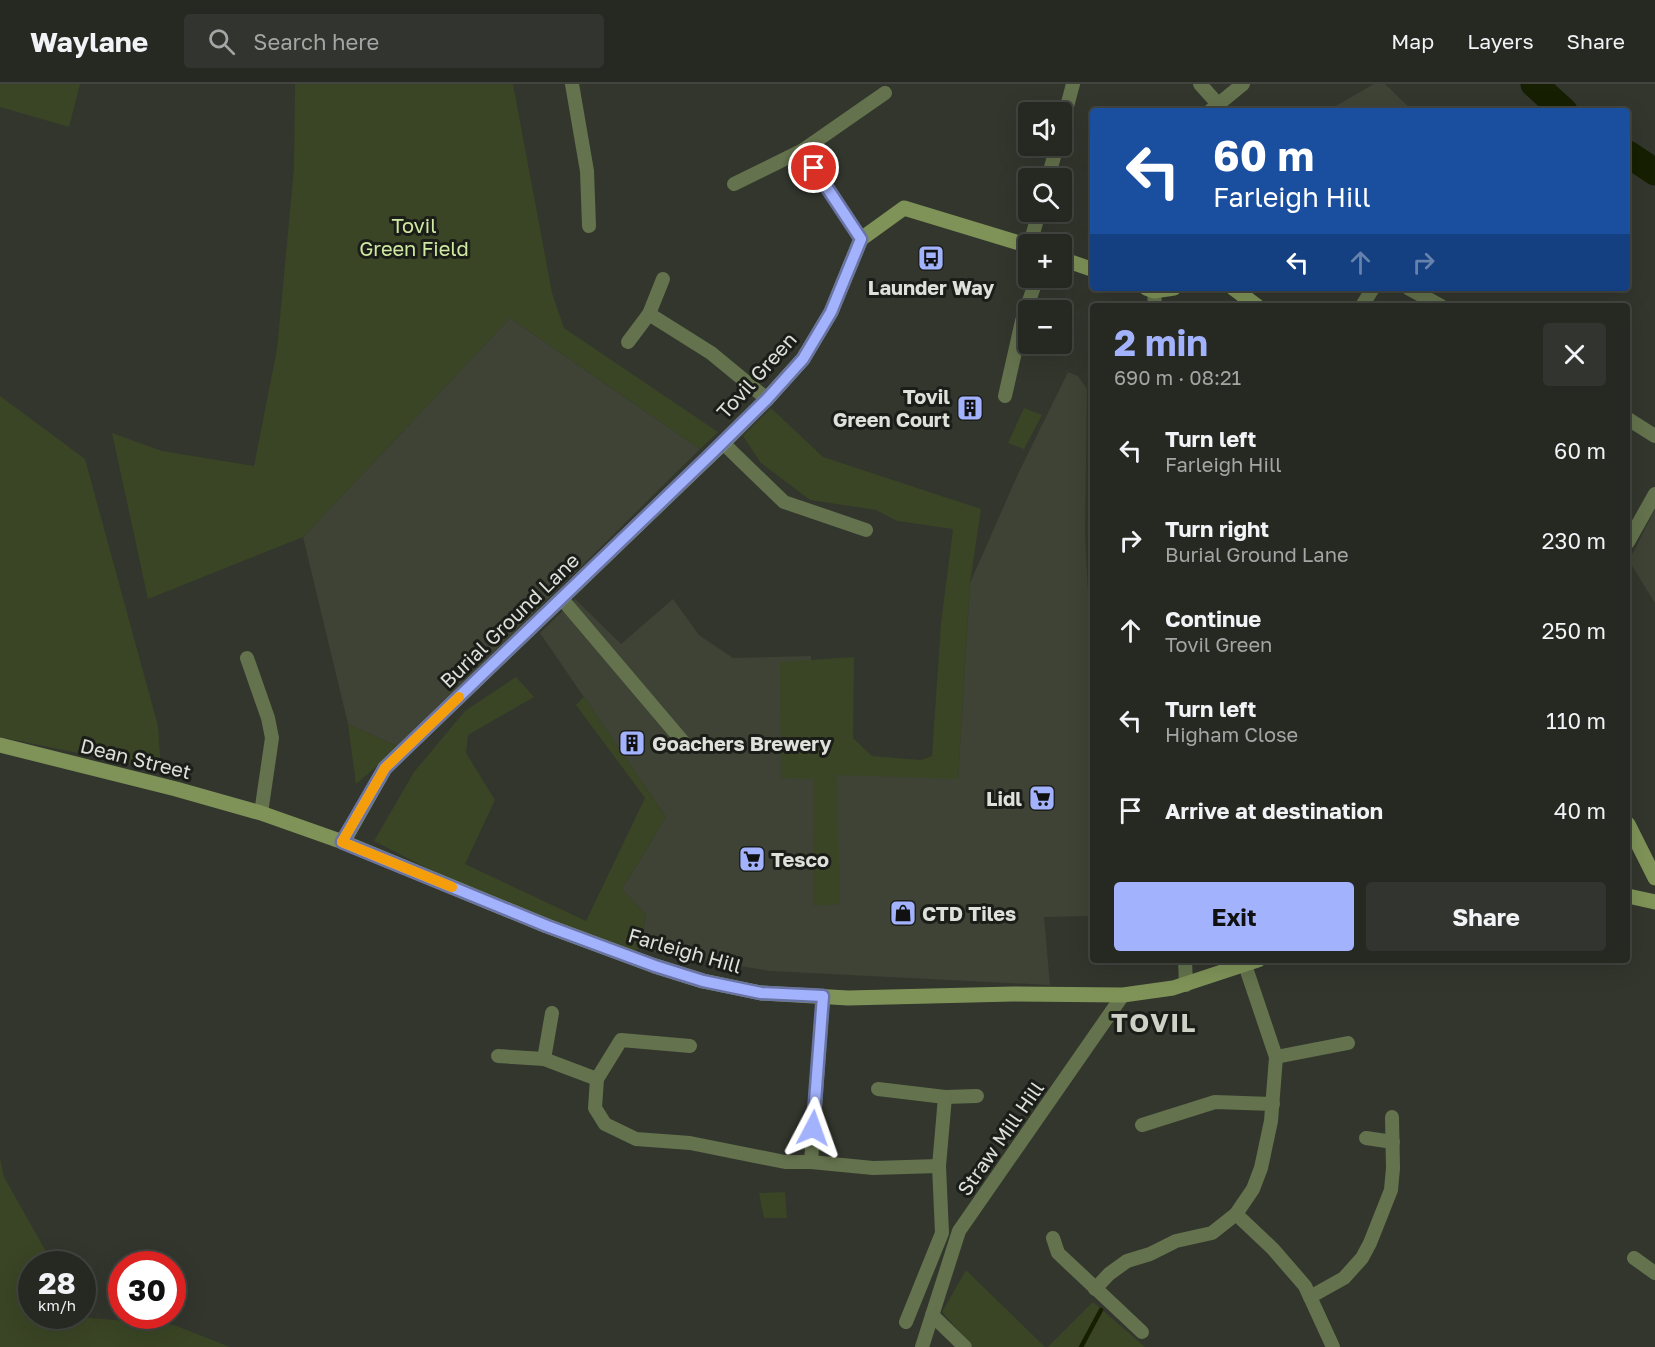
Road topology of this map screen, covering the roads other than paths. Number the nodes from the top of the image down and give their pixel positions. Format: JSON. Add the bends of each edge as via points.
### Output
{"nodes":[{"id":1,"x":572,"y":84,"type":"edge"},
{"id":2,"x":1073,"y":84,"type":"edge"},
{"id":3,"x":1200,"y":84,"type":"edge"},
{"id":4,"x":1243,"y":84,"type":"edge"},
{"id":5,"x":885,"y":93,"type":"dead end"},
{"id":6,"x":1068,"y":102,"type":"edge"},
{"id":7,"x":1214,"y":107,"type":"edge"},
{"id":8,"x":803,"y":150,"type":"junction"},
{"id":9,"x":734,"y":184,"type":"dead end"},
{"id":10,"x":589,"y":226,"type":"dead end"},
{"id":11,"x":861,"y":239,"type":"junction"},
{"id":12,"x":1018,"y":242,"type":"edge"},
{"id":13,"x":1072,"y":262,"type":"edge"},
{"id":14,"x":1090,"y":269,"type":"edge"},
{"id":15,"x":663,"y":279,"type":"dead end"},
{"id":16,"x":1033,"y":288,"type":"edge"},
{"id":17,"x":1237,"y":291,"type":"edge"},
{"id":18,"x":1414,"y":291,"type":"edge"},
{"id":19,"x":1253,"y":303,"type":"edge"},
{"id":20,"x":1436,"y":303,"type":"edge"},
{"id":21,"x":649,"y":314,"type":"junction"},
{"id":22,"x":628,"y":342,"type":"dead end"},
{"id":23,"x":1005,"y":396,"type":"dead end"},
{"id":24,"x":767,"y":399,"type":"junction"},
{"id":25,"x":1630,"y":420,"type":"edge"},
{"id":26,"x":1655,"y":436,"type":"edge"},
{"id":27,"x":723,"y":443,"type":"junction"},
{"id":28,"x":1655,"y":494,"type":"edge"},
{"id":29,"x":866,"y":530,"type":"dead end"},
{"id":30,"x":1630,"y":538,"type":"edge"},
{"id":31,"x":562,"y":599,"type":"junction"},
{"id":32,"x":247,"y":658,"type":"dead end"},
{"id":33,"x":685,"y":744,"type":"dead end"},
{"id":34,"x":0,"y":745,"type":"edge"},
{"id":35,"x":261,"y":813,"type":"junction"},
{"id":36,"x":1630,"y":828,"type":"edge"},
{"id":37,"x":342,"y":842,"type":"junction"},
{"id":38,"x":1655,"y":878,"type":"edge"},
{"id":39,"x":1630,"y":896,"type":"edge"},
{"id":40,"x":1655,"y":902,"type":"edge"},
{"id":41,"x":1185,"y":963,"type":"edge"},
{"id":42,"x":1252,"y":963,"type":"edge"},
{"id":43,"x":1186,"y":985,"type":"junction"},
{"id":44,"x":1124,"y":995,"type":"junction"},
{"id":45,"x":823,"y":996,"type":"junction"},
{"id":46,"x":552,"y":1013,"type":"dead end"},
{"id":47,"x":1348,"y":1043,"type":"dead end"},
{"id":48,"x":690,"y":1046,"type":"dead end"},
{"id":49,"x":498,"y":1056,"type":"dead end"},
{"id":50,"x":1276,"y":1057,"type":"junction"},
{"id":51,"x":544,"y":1059,"type":"junction"},
{"id":52,"x":597,"y":1079,"type":"junction"},
{"id":53,"x":878,"y":1089,"type":"dead end"},
{"id":54,"x":945,"y":1096,"type":"junction"},
{"id":55,"x":977,"y":1096,"type":"dead end"},
{"id":56,"x":1274,"y":1104,"type":"junction"},
{"id":57,"x":1392,"y":1117,"type":"dead end"},
{"id":58,"x":1142,"y":1125,"type":"dead end"},
{"id":59,"x":1366,"y":1138,"type":"dead end"},
{"id":60,"x":1393,"y":1142,"type":"junction"},
{"id":61,"x":811,"y":1162,"type":"junction"},
{"id":62,"x":939,"y":1166,"type":"junction"},
{"id":63,"x":1236,"y":1214,"type":"junction"},
{"id":64,"x":1053,"y":1238,"type":"dead end"},
{"id":65,"x":1634,"y":1258,"type":"dead end"},
{"id":66,"x":1655,"y":1273,"type":"edge"},
{"id":67,"x":1095,"y":1289,"type":"junction"},
{"id":68,"x":1310,"y":1297,"type":"junction"},
{"id":69,"x":932,"y":1315,"type":"junction"},
{"id":70,"x":906,"y":1322,"type":"dead end"},
{"id":71,"x":1142,"y":1332,"type":"dead end"},
{"id":72,"x":922,"y":1347,"type":"edge"},
{"id":73,"x":965,"y":1347,"type":"edge"},
{"id":74,"x":1333,"y":1347,"type":"edge"}],
"edges":[{"from":1,"to":10,"type":"street","via":[[587,171]]},
{"from":2,"to":6,"type":"street"},
{"from":3,"to":7,"type":"street"},
{"from":4,"to":7,"type":"street"},
{"from":5,"to":8,"type":"street"},
{"from":8,"to":9,"type":"street"},
{"from":8,"to":11,"type":"street"},
{"from":11,"to":12,"type":"main road","via":[[904,208]]},
{"from":11,"to":24,"type":"main road","name":"Tovil Green","via":[[831,312],[803,359]]},
{"from":13,"to":14,"type":"main road"},
{"from":15,"to":21,"type":"street"},
{"from":16,"to":23,"type":"street"},
{"from":17,"to":19,"type":"main road"},
{"from":18,"to":20,"type":"street"},
{"from":21,"to":22,"type":"street"},
{"from":21,"to":24,"type":"street","via":[[711,354]]},
{"from":24,"to":27,"type":"main road","name":"Tovil Green"},
{"from":25,"to":26,"type":"street"},
{"from":27,"to":29,"type":"street","via":[[784,502]]},
{"from":27,"to":31,"type":"main road","name":"Burial Ground Lane"},
{"from":28,"to":30,"type":"street"},
{"from":31,"to":33,"type":"street"},
{"from":31,"to":37,"type":"main road","name":"Burial Ground Lane","via":[[385,768]]},
{"from":32,"to":35,"type":"street","via":[[272,738]]},
{"from":34,"to":35,"type":"main road","name":"Dean Street"},
{"from":35,"to":37,"type":"main road","name":"Farleigh Hill"},
{"from":36,"to":38,"type":"main road"},
{"from":37,"to":45,"type":"main road","name":"Farleigh Hill","via":[[655,966],[761,993]]},
{"from":39,"to":40,"type":"main road"},
{"from":41,"to":43,"type":"street"},
{"from":42,"to":43,"type":"main road","name":"Farleigh Hill"},
{"from":42,"to":50,"type":"street"},
{"from":43,"to":44,"type":"main road","name":"Farleigh Hill"},
{"from":44,"to":45,"type":"main road","name":"Farleigh Hill"},
{"from":44,"to":69,"type":"street","name":"Straw Mill Hill","via":[[959,1231]]},
{"from":45,"to":61,"type":"street"},
{"from":46,"to":51,"type":"street"},
{"from":47,"to":50,"type":"street"},
{"from":48,"to":52,"type":"street","via":[[621,1040]]},
{"from":49,"to":51,"type":"street"},
{"from":50,"to":56,"type":"street"},
{"from":51,"to":52,"type":"street"},
{"from":52,"to":61,"type":"street","via":[[595,1108],[604,1124],[636,1139],[690,1143],[785,1162]]},
{"from":53,"to":54,"type":"street"},
{"from":54,"to":55,"type":"street"},
{"from":54,"to":62,"type":"street"},
{"from":56,"to":58,"type":"street","via":[[1215,1102]]},
{"from":56,"to":63,"type":"street","via":[[1261,1168]]},
{"from":57,"to":60,"type":"street"},
{"from":59,"to":60,"type":"street"},
{"from":60,"to":68,"type":"street","via":[[1391,1190],[1362,1258],[1344,1278]]},
{"from":61,"to":62,"type":"street","via":[[873,1168]]},
{"from":62,"to":70,"type":"street","via":[[942,1233]]},
{"from":63,"to":67,"type":"street","via":[[1212,1233],[1176,1241],[1127,1261]]},
{"from":63,"to":68,"type":"street","via":[[1293,1271]]},
{"from":64,"to":67,"type":"street","via":[[1058,1253]]},
{"from":65,"to":66,"type":"street"},
{"from":67,"to":71,"type":"street"},
{"from":68,"to":74,"type":"street"},
{"from":69,"to":72,"type":"street","name":"Straw Mill Hill"},
{"from":69,"to":73,"type":"street"}]}
